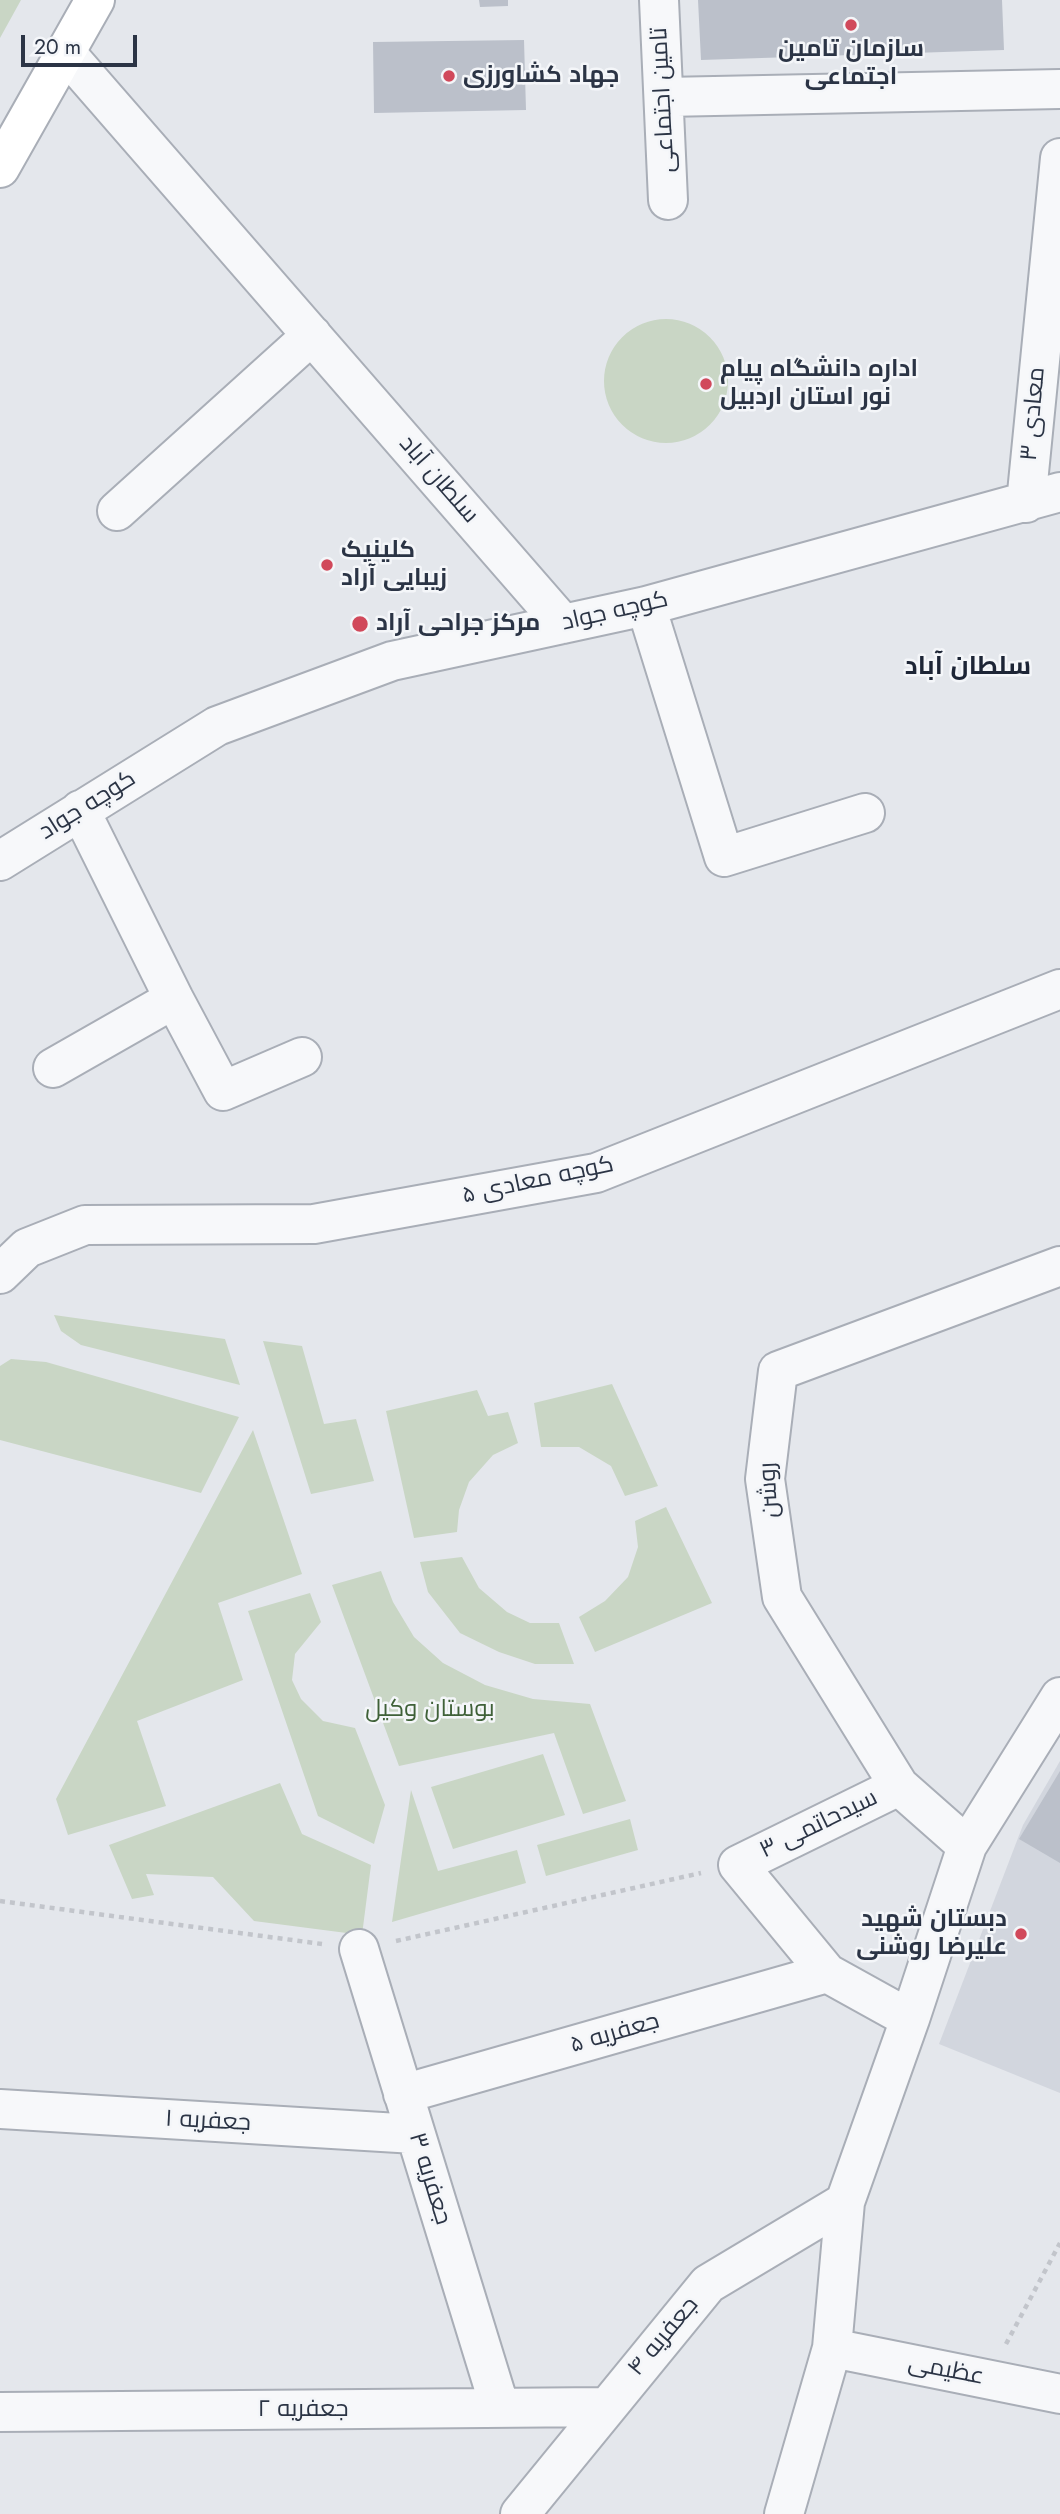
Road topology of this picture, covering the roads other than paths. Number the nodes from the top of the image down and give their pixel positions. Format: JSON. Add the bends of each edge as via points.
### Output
{"nodes":[{"id":1,"x":95,"y":0,"type":"edge"},
{"id":2,"x":659,"y":0,"type":"edge"},
{"id":3,"x":65,"y":52,"type":"junction"},
{"id":4,"x":1060,"y":89,"type":"edge"},
{"id":5,"x":665,"y":97,"type":"junction"},
{"id":6,"x":1060,"y":158,"type":"edge"},
{"id":7,"x":0,"y":168,"type":"edge"},
{"id":8,"x":668,"y":200,"type":"dead end"},
{"id":9,"x":312,"y":335,"type":"junction"},
{"id":10,"x":1043,"y":498,"type":"edge"},
{"id":11,"x":117,"y":511,"type":"dead end"},
{"id":12,"x":646,"y":606,"type":"junction"},
{"id":13,"x":564,"y":624,"type":"junction"},
{"id":14,"x":80,"y":810,"type":"junction"},
{"id":15,"x":865,"y":813,"type":"dead end"},
{"id":16,"x":0,"y":861,"type":"edge"},
{"id":17,"x":1060,"y":989,"type":"edge"},
{"id":18,"x":174,"y":999,"type":"junction"},
{"id":19,"x":302,"y":1057,"type":"dead end"},
{"id":20,"x":53,"y":1068,"type":"dead end"},
{"id":21,"x":1060,"y":1266,"type":"edge"},
{"id":22,"x":0,"y":1274,"type":"edge"},
{"id":23,"x":1060,"y":1697,"type":"edge"},
{"id":24,"x":899,"y":1786,"type":"junction"},
{"id":25,"x":967,"y":1846,"type":"junction"},
{"id":26,"x":359,"y":1950,"type":"dead end"},
{"id":27,"x":827,"y":1973,"type":"junction"},
{"id":28,"x":911,"y":2019,"type":"junction"},
{"id":29,"x":403,"y":2094,"type":"junction"},
{"id":30,"x":0,"y":2109,"type":"edge"},
{"id":31,"x":415,"y":2134,"type":"junction"},
{"id":32,"x":845,"y":2202,"type":"junction"},
{"id":33,"x":832,"y":2348,"type":"junction"},
{"id":34,"x":1060,"y":2394,"type":"edge"},
{"id":35,"x":606,"y":2407,"type":"junction"},
{"id":36,"x":500,"y":2408,"type":"junction"},
{"id":37,"x":0,"y":2412,"type":"edge"},
{"id":38,"x":520,"y":2514,"type":"edge"},
{"id":39,"x":784,"y":2514,"type":"edge"}],
"edges":[{"from":1,"to":3,"type":"main road"},
{"from":2,"to":5,"type":"street","name":"تامین اجتماعی"},
{"from":3,"to":7,"type":"main road"},
{"from":3,"to":9,"type":"street","name":"سلطان آباد"},
{"from":4,"to":5,"type":"street"},
{"from":5,"to":8,"type":"street","name":"تامین اجتماعی"},
{"from":6,"to":10,"type":"street","name":"معادی ۳"},
{"from":9,"to":11,"type":"street"},
{"from":9,"to":13,"type":"street","name":"سلطان آباد"},
{"from":10,"to":12,"type":"street","name":"کوچه جواد"},
{"from":12,"to":13,"type":"street","name":"کوچه جواد"},
{"from":12,"to":15,"type":"street","via":[[724,857]]},
{"from":13,"to":14,"type":"street","name":"کوچه جواد","via":[[391,661],[216,726]]},
{"from":14,"to":16,"type":"street","name":"کوچه جواد"},
{"from":14,"to":18,"type":"street"},
{"from":17,"to":22,"type":"street","name":"کوچه معادی ۵","via":[[596,1174],[314,1224],[85,1225],[27,1248]]},
{"from":18,"to":19,"type":"street","via":[[223,1091]]},
{"from":18,"to":20,"type":"street"},
{"from":21,"to":24,"type":"street","name":"روشن","via":[[778,1371],[765,1479],[782,1597]]},
{"from":23,"to":25,"type":"street"},
{"from":24,"to":25,"type":"street","name":"روشن"},
{"from":24,"to":27,"type":"street","name":"سیدحاتمی ۳","via":[[738,1865]]},
{"from":25,"to":28,"type":"street"},
{"from":26,"to":29,"type":"street","name":"جعفریه ۳"},
{"from":27,"to":28,"type":"street"},
{"from":27,"to":29,"type":"street","name":"جعفریه ۵"},
{"from":28,"to":32,"type":"street"},
{"from":29,"to":31,"type":"street","name":"جعفریه ۳"},
{"from":30,"to":31,"type":"street","name":"جعفریه ۱"},
{"from":31,"to":36,"type":"street","name":"جعفریه ۳"},
{"from":32,"to":33,"type":"street"},
{"from":32,"to":35,"type":"street","name":"جعفریه ۴","via":[[708,2284]]},
{"from":33,"to":34,"type":"street","name":"عظیمی"},
{"from":33,"to":39,"type":"street"},
{"from":35,"to":36,"type":"street","name":"جعفریه ۲"},
{"from":35,"to":38,"type":"street","name":"جعفریه ۴"},
{"from":36,"to":37,"type":"street","name":"جعفریه ۲"}]}
